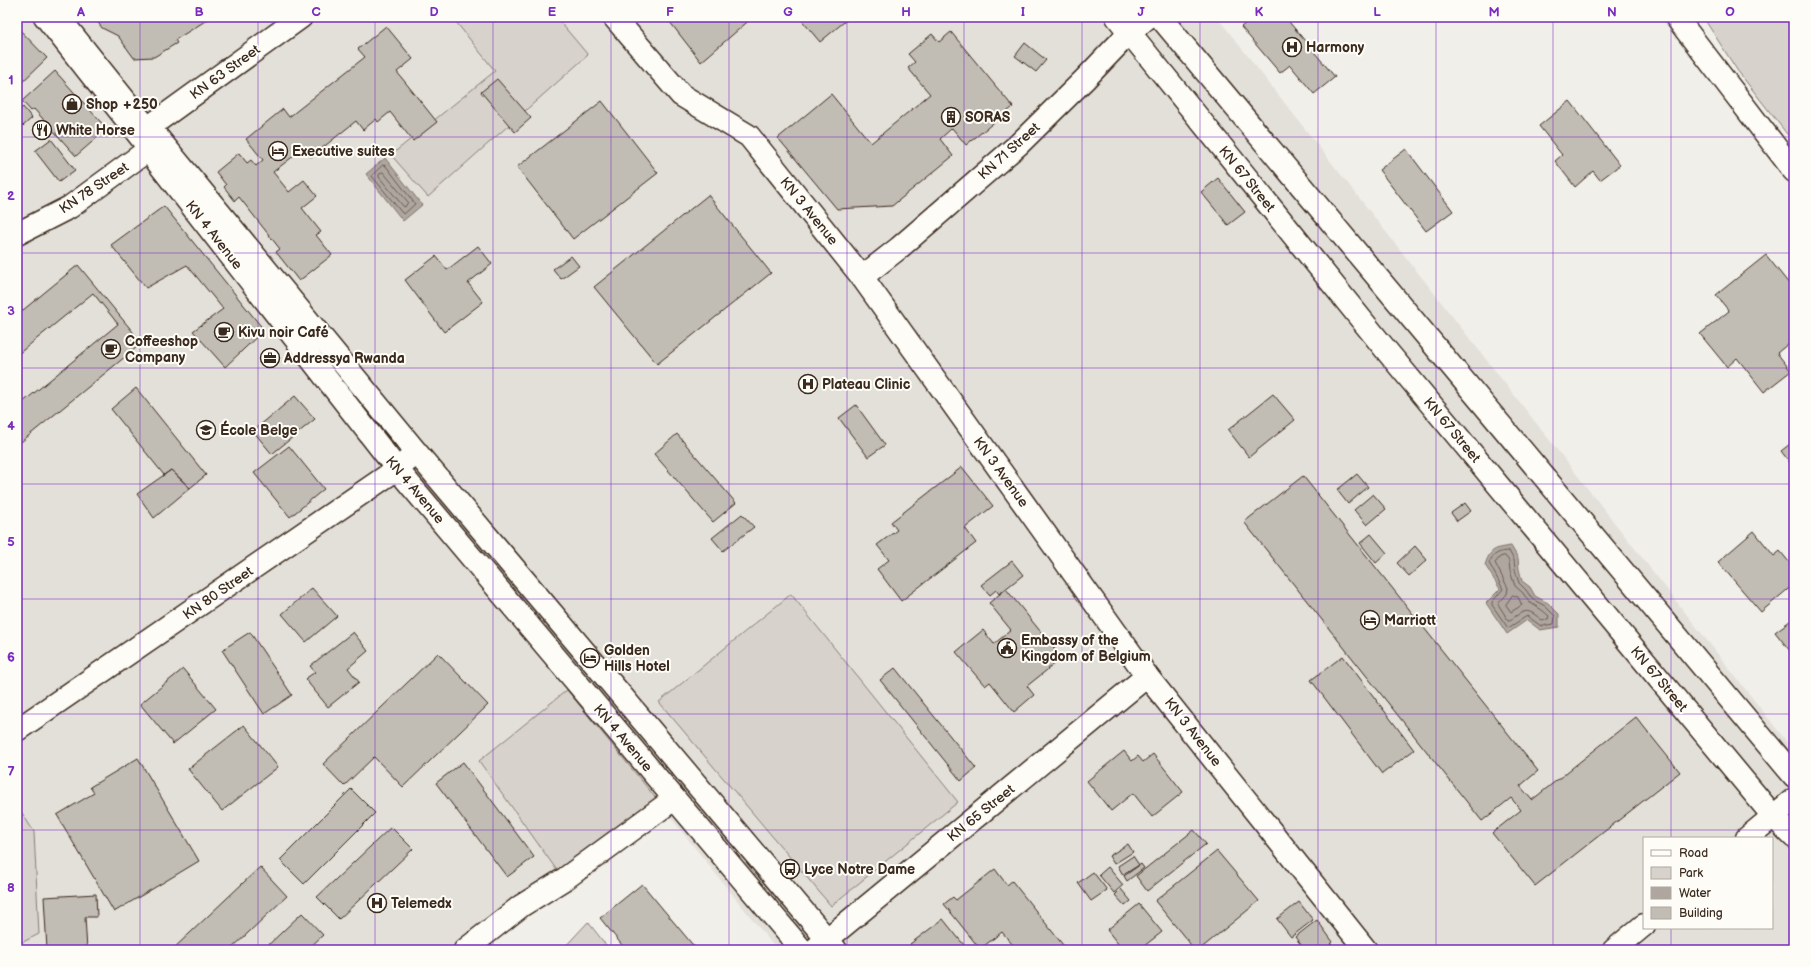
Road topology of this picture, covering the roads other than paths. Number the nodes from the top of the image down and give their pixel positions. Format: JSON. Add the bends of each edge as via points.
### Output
{"nodes":[{"id":1,"x":43,"y":17,"type":"edge"},
{"id":2,"x":61,"y":17,"type":"edge"},
{"id":3,"x":301,"y":17,"type":"edge"},
{"id":4,"x":614,"y":17,"type":"edge"},
{"id":5,"x":1148,"y":17,"type":"edge"},
{"id":6,"x":1160,"y":17,"type":"edge"},
{"id":7,"x":1676,"y":17,"type":"edge"},
{"id":8,"x":1123,"y":25,"type":"edge"},
{"id":9,"x":149,"y":127,"type":"junction"},
{"id":10,"x":148,"y":150,"type":"junction"},
{"id":11,"x":1794,"y":171,"type":"edge"},
{"id":12,"x":17,"y":234,"type":"edge"},
{"id":13,"x":862,"y":277,"type":"junction"},
{"id":14,"x":417,"y":453,"type":"junction"},
{"id":15,"x":396,"y":469,"type":"junction"},
{"id":16,"x":1147,"y":676,"type":"junction"},
{"id":17,"x":17,"y":730,"type":"edge"},
{"id":18,"x":1794,"y":776,"type":"edge"},
{"id":19,"x":674,"y":798,"type":"junction"},
{"id":20,"x":1794,"y":799,"type":"edge"},
{"id":21,"x":1773,"y":816,"type":"junction"},
{"id":22,"x":1748,"y":837,"type":"edge"},
{"id":23,"x":1794,"y":837,"type":"edge"},
{"id":24,"x":1643,"y":926,"type":"edge"},
{"id":25,"x":826,"y":946,"type":"edge"},
{"id":26,"x":465,"y":950,"type":"edge"},
{"id":27,"x":802,"y":950,"type":"edge"},
{"id":28,"x":1366,"y":950,"type":"edge"},
{"id":29,"x":1614,"y":950,"type":"edge"}],
"edges":[{"from":1,"to":10,"type":"street","name":"KN 4 Avenue"},
{"from":2,"to":9,"type":"street"},
{"from":3,"to":9,"type":"street","name":"KN 63 Street"},
{"from":4,"to":13,"type":"street","name":"KN 3 Avenue","via":[[681,95],[749,136]]},
{"from":5,"to":8,"type":"street","name":"KN 71 Street"},
{"from":6,"to":18,"type":"street"},
{"from":7,"to":11,"type":"street"},
{"from":8,"to":13,"type":"street","name":"KN 71 Street","via":[[1019,144]]},
{"from":8,"to":21,"type":"street","name":"KN 67 Street","via":[[1396,363]]},
{"from":9,"to":10,"type":"street"},
{"from":9,"to":14,"type":"street","name":"KN 4 Avenue"},
{"from":10,"to":12,"type":"street","name":"KN 78 Street","via":[[70,207]]},
{"from":10,"to":15,"type":"street","name":"KN 4 Avenue"},
{"from":13,"to":16,"type":"street","name":"KN 3 Avenue"},
{"from":14,"to":15,"type":"street","name":"KN 80 Street"},
{"from":14,"to":25,"type":"street","name":"KN 4 Avenue"},
{"from":15,"to":17,"type":"street","name":"KN 80 Street"},
{"from":15,"to":19,"type":"street","name":"KN 4 Avenue"},
{"from":16,"to":25,"type":"street","name":"KN 65 Street"},
{"from":16,"to":28,"type":"street","name":"KN 3 Avenue"},
{"from":19,"to":26,"type":"street","via":[[566,878],[521,906]]},
{"from":19,"to":27,"type":"street","name":"KN 4 Avenue"},
{"from":20,"to":21,"type":"street"},
{"from":21,"to":22,"type":"street"},
{"from":21,"to":23,"type":"street","name":"KN 67 Street"},
{"from":24,"to":29,"type":"street"}]}
